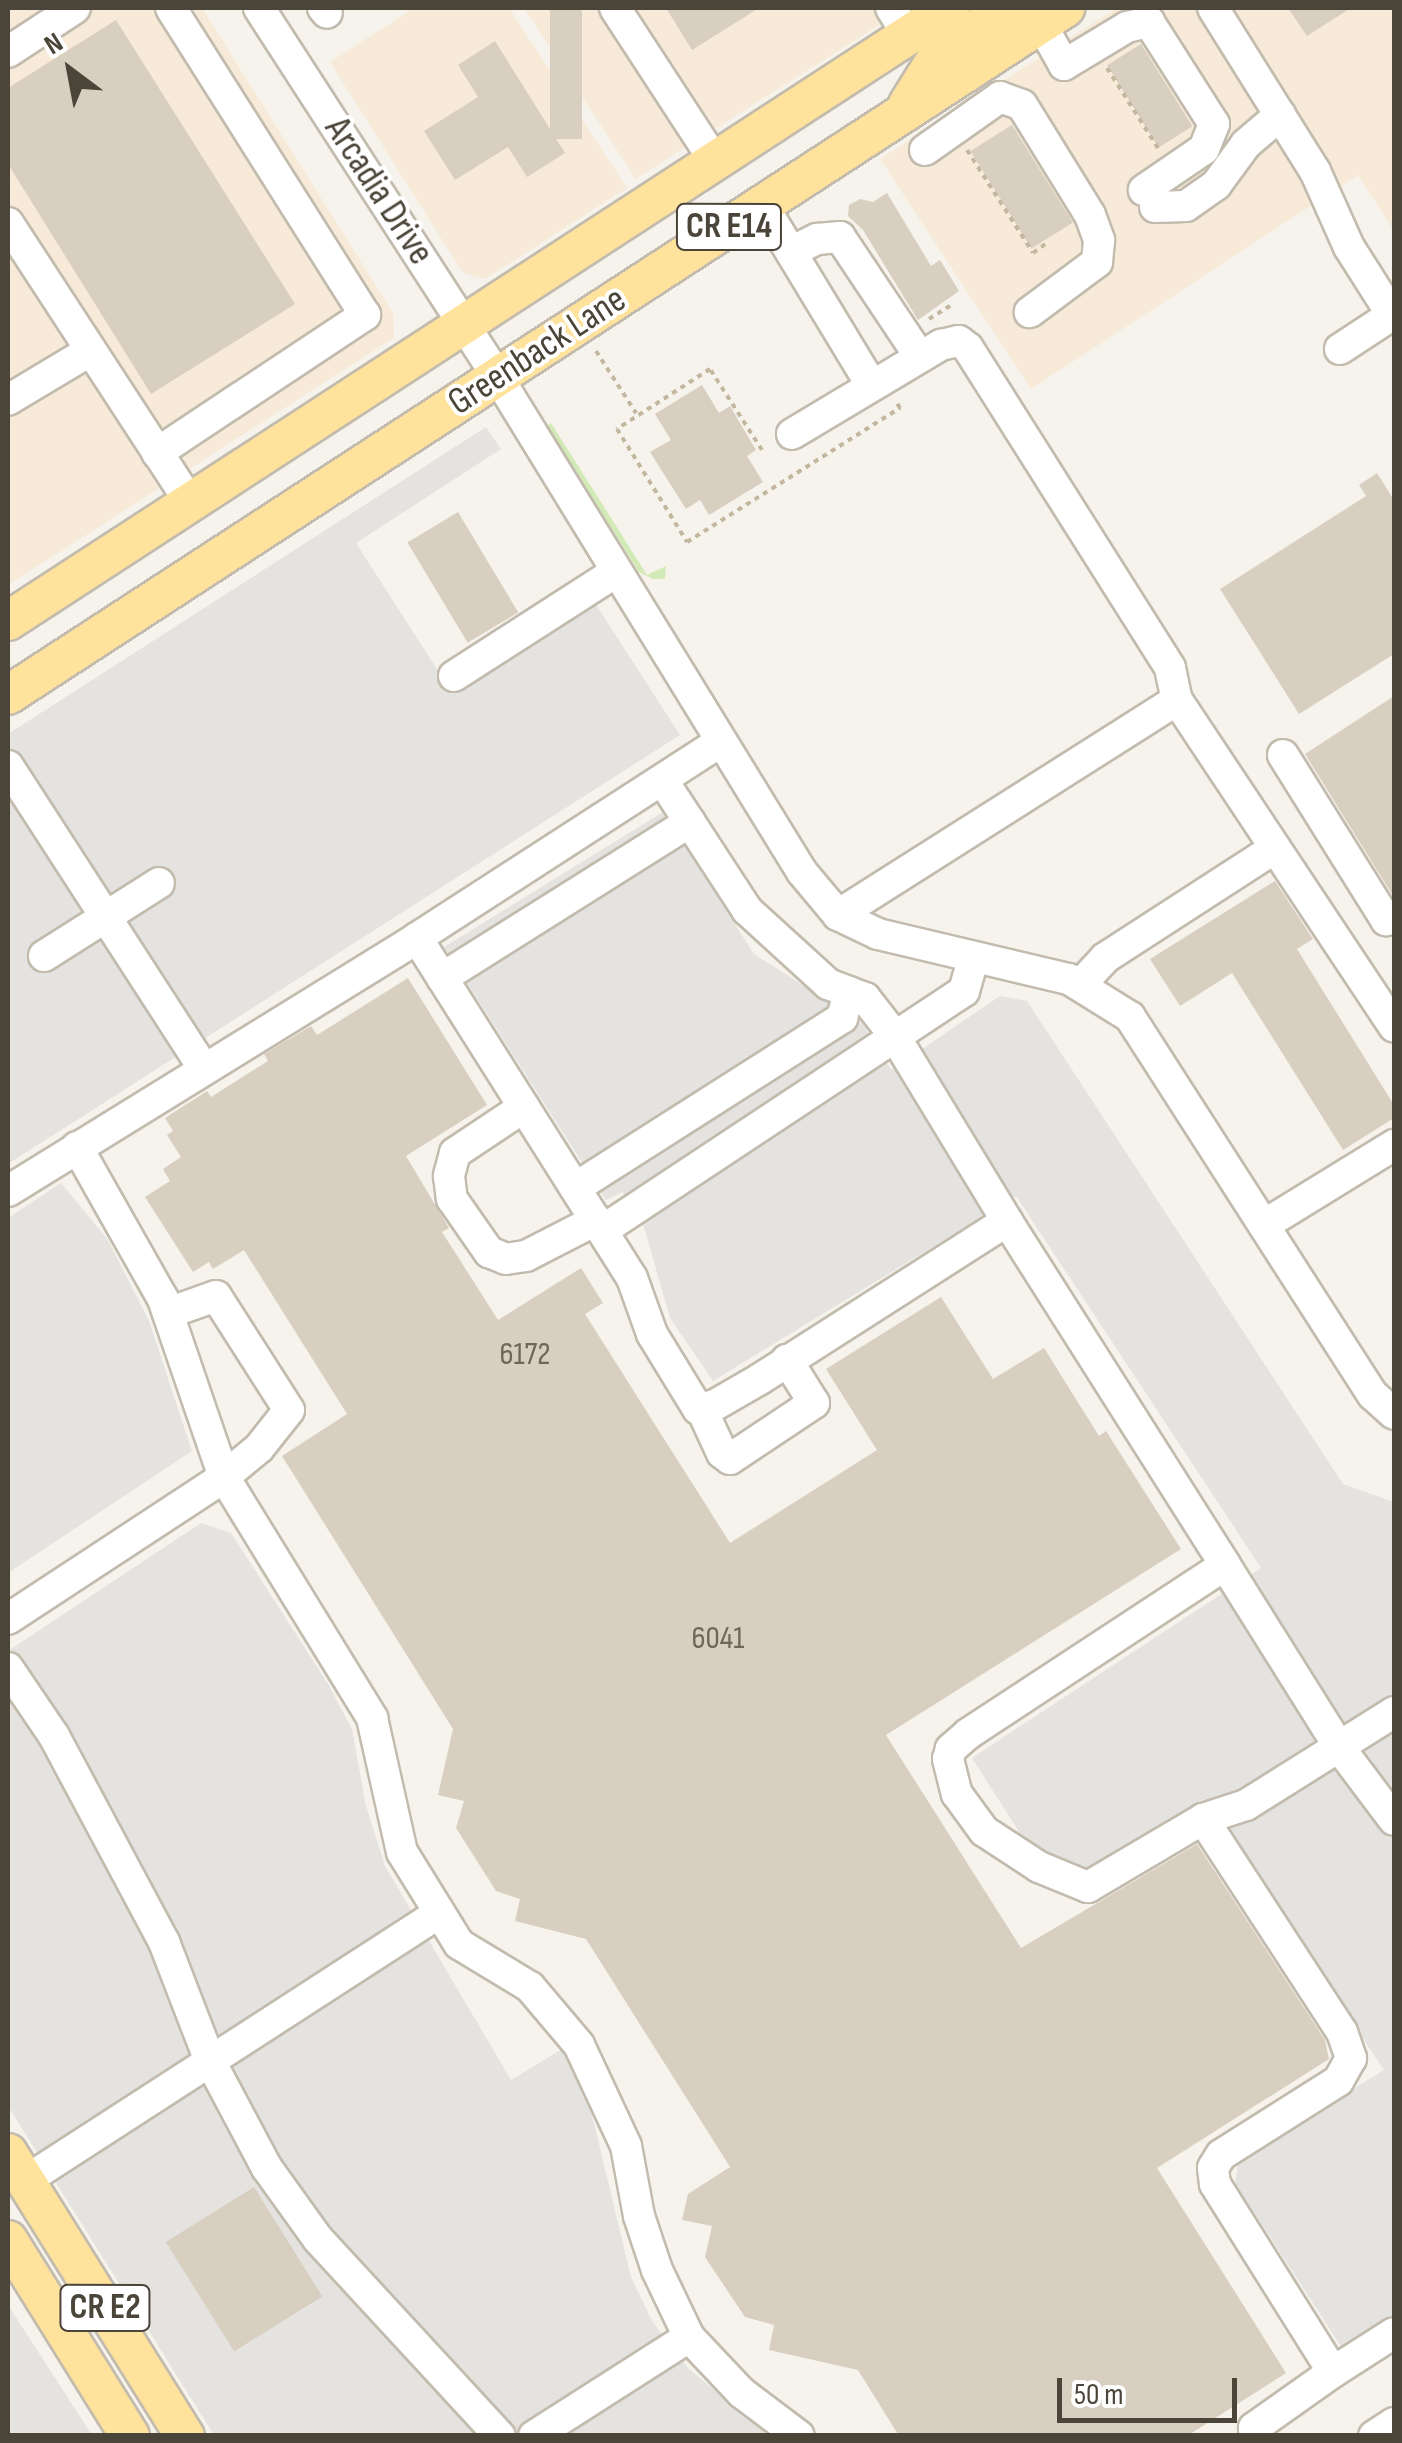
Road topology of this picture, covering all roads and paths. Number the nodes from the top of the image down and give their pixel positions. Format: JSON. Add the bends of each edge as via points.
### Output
{"nodes":[{"id":1,"x":76,"y":8,"type":"edge"},
{"id":2,"x":171,"y":8,"type":"edge"},
{"id":3,"x":258,"y":8,"type":"edge"},
{"id":4,"x":615,"y":8,"type":"edge"},
{"id":5,"x":950,"y":8,"type":"edge"},
{"id":6,"x":1213,"y":8,"type":"edge"},
{"id":7,"x":1038,"y":13,"type":"edge"},
{"id":8,"x":900,"y":21,"type":"edge"},
{"id":9,"x":1098,"y":44,"type":"junction"},
{"id":10,"x":8,"y":52,"type":"edge"},
{"id":11,"x":901,"y":114,"type":"junction"},
{"id":12,"x":1280,"y":114,"type":"junction"},
{"id":13,"x":979,"y":142,"type":"dead end"},
{"id":14,"x":1163,"y":155,"type":"dead end"},
{"id":15,"x":714,"y":160,"type":"junction"},
{"id":16,"x":763,"y":206,"type":"junction"},
{"id":17,"x":8,"y":224,"type":"edge"},
{"id":18,"x":1048,"y":242,"type":"dead end"},
{"id":19,"x":791,"y":252,"type":"junction"},
{"id":20,"x":1030,"y":312,"type":"dead end"},
{"id":21,"x":1394,"y":316,"type":"edge"},
{"id":22,"x":464,"y":324,"type":"junction"},
{"id":23,"x":1340,"y":349,"type":"dead end"},
{"id":24,"x":90,"y":351,"type":"junction"},
{"id":25,"x":920,"y":357,"type":"junction"},
{"id":26,"x":582,"y":360,"type":"dead end"},
{"id":27,"x":498,"y":376,"type":"junction"},
{"id":28,"x":877,"y":382,"type":"junction"},
{"id":29,"x":8,"y":400,"type":"edge"},
{"id":30,"x":637,"y":414,"type":"junction"},
{"id":31,"x":792,"y":434,"type":"dead end"},
{"id":32,"x":762,"y":450,"type":"dead end"},
{"id":33,"x":157,"y":453,"type":"junction"},
{"id":34,"x":189,"y":502,"type":"junction"},
{"id":35,"x":616,"y":572,"type":"junction"},
{"id":36,"x":8,"y":621,"type":"edge"},
{"id":37,"x":454,"y":676,"type":"dead end"},
{"id":38,"x":12,"y":689,"type":"edge"},
{"id":39,"x":1176,"y":700,"type":"junction"},
{"id":40,"x":720,"y":742,"type":"junction"},
{"id":41,"x":1283,"y":755,"type":"dead end"},
{"id":42,"x":8,"y":766,"type":"edge"},
{"id":43,"x":663,"y":781,"type":"junction"},
{"id":44,"x":690,"y":822,"type":"junction"},
{"id":45,"x":1275,"y":848,"type":"junction"},
{"id":46,"x":159,"y":883,"type":"dead end"},
{"id":47,"x":838,"y":915,"type":"junction"},
{"id":48,"x":1394,"y":915,"type":"edge"},
{"id":49,"x":106,"y":916,"type":"junction"},
{"id":50,"x":417,"y":938,"type":"junction"},
{"id":51,"x":44,"y":956,"type":"dead end"},
{"id":52,"x":974,"y":957,"type":"junction"},
{"id":53,"x":442,"y":978,"type":"junction"},
{"id":54,"x":1080,"y":985,"type":"junction"},
{"id":55,"x":849,"y":992,"type":"junction"},
{"id":56,"x":1394,"y":1028,"type":"edge"},
{"id":57,"x":894,"y":1036,"type":"junction"},
{"id":58,"x":202,"y":1068,"type":"junction"},
{"id":59,"x":524,"y":1107,"type":"junction"},
{"id":60,"x":1394,"y":1145,"type":"edge"},
{"id":61,"x":77,"y":1147,"type":"junction"},
{"id":62,"x":576,"y":1188,"type":"junction"},
{"id":63,"x":8,"y":1191,"type":"edge"},
{"id":64,"x":1008,"y":1221,"type":"junction"},
{"id":65,"x":599,"y":1225,"type":"junction"},
{"id":66,"x":1264,"y":1225,"type":"junction"},
{"id":67,"x":168,"y":1313,"type":"junction"},
{"id":68,"x":788,"y":1360,"type":"junction"},
{"id":69,"x":702,"y":1410,"type":"junction"},
{"id":70,"x":1394,"y":1414,"type":"edge"},
{"id":71,"x":224,"y":1477,"type":"junction"},
{"id":72,"x":1226,"y":1565,"type":"junction"},
{"id":73,"x":8,"y":1619,"type":"edge"},
{"id":74,"x":8,"y":1668,"type":"edge"},
{"id":75,"x":1394,"y":1712,"type":"edge"},
{"id":76,"x":1339,"y":1747,"type":"junction"},
{"id":77,"x":1202,"y":1819,"type":"junction"},
{"id":78,"x":1394,"y":1820,"type":"edge"},
{"id":79,"x":438,"y":1914,"type":"junction"},
{"id":80,"x":210,"y":2061,"type":"junction"},
{"id":81,"x":16,"y":2167,"type":"edge"},
{"id":82,"x":8,"y":2240,"type":"edge"},
{"id":83,"x":1394,"y":2333,"type":"edge"},
{"id":84,"x":689,"y":2336,"type":"junction"},
{"id":85,"x":1333,"y":2372,"type":"junction"},
{"id":86,"x":1394,"y":2423,"type":"edge"},
{"id":87,"x":130,"y":2436,"type":"edge"},
{"id":88,"x":185,"y":2436,"type":"edge"},
{"id":89,"x":500,"y":2436,"type":"edge"},
{"id":90,"x":534,"y":2436,"type":"edge"},
{"id":91,"x":799,"y":2436,"type":"edge"},
{"id":92,"x":1257,"y":2436,"type":"edge"},
{"id":93,"x":1374,"y":2436,"type":"edge"}],
"edges":[{"from":1,"to":10,"type":"street"},
{"from":2,"to":33,"type":"street","via":[[365,315]]},
{"from":3,"to":22,"type":"street","name":"Arcadia Drive"},
{"from":4,"to":15,"type":"street"},
{"from":5,"to":8,"type":"main road","name":"Greenback Lane","number":"CR E14"},
{"from":6,"to":12,"type":"street"},
{"from":7,"to":9,"type":"street","via":[[1064,65]]},
{"from":7,"to":11,"type":"main road","via":[[940,53]]},
{"from":8,"to":15,"type":"main road","name":"Greenback Lane","number":"CR E14"},
{"from":9,"to":12,"type":"street","via":[[1149,22],[1215,127],[1204,149],[1149,198],[1186,206],[1216,185],[1246,144]]},
{"from":9,"to":14,"type":"path"},
{"from":11,"to":16,"type":"main road","name":"Greenback Lane","number":"CR E14"},
{"from":11,"to":20,"type":"street","via":[[929,157],[1000,98],[1022,104],[1100,240],[1097,262]]},
{"from":12,"to":21,"type":"street","via":[[1349,247]]},
{"from":13,"to":18,"type":"path","via":[[967,150],[1032,252]]},
{"from":15,"to":22,"type":"main road","name":"Greenback Lane","number":"CR E14"},
{"from":16,"to":19,"type":"street"},
{"from":16,"to":27,"type":"main road","name":"Greenback Lane","number":"CR E14"},
{"from":17,"to":24,"type":"street"},
{"from":19,"to":25,"type":"street","via":[[840,237]]},
{"from":19,"to":28,"type":"street"},
{"from":21,"to":23,"type":"street"},
{"from":22,"to":27,"type":"street","name":"Arcadia Drive"},
{"from":22,"to":34,"type":"main road","name":"Greenback Lane","number":"CR E14"},
{"from":24,"to":29,"type":"street"},
{"from":24,"to":33,"type":"street"},
{"from":25,"to":28,"type":"street"},
{"from":25,"to":39,"type":"street","via":[[950,342],[968,348],[1170,668]]},
{"from":26,"to":30,"type":"path","via":[[597,350]]},
{"from":27,"to":35,"type":"street","name":"Arcadia Drive"},
{"from":27,"to":38,"type":"main road","name":"Greenback Lane","number":"CR E14"},
{"from":28,"to":30,"type":"path","via":[[900,408],[687,542],[617,429]]},
{"from":28,"to":31,"type":"street"},
{"from":30,"to":32,"type":"path","via":[[710,369]]},
{"from":33,"to":34,"type":"street"},
{"from":34,"to":36,"type":"main road","name":"Greenback Lane","number":"CR E14"},
{"from":35,"to":37,"type":"street"},
{"from":35,"to":40,"type":"street","name":"Arcadia Drive"},
{"from":39,"to":45,"type":"street"},
{"from":39,"to":47,"type":"street"},
{"from":40,"to":43,"type":"street"},
{"from":40,"to":47,"type":"street","name":"Arcadia Drive","via":[[802,872]]},
{"from":41,"to":48,"type":"street","via":[[1386,920]]},
{"from":42,"to":49,"type":"street"},
{"from":43,"to":44,"type":"street"},
{"from":43,"to":50,"type":"street"},
{"from":44,"to":53,"type":"street"},
{"from":44,"to":55,"type":"street","via":[[747,910],[828,984]]},
{"from":45,"to":54,"type":"street","via":[[1105,958]]},
{"from":45,"to":56,"type":"street"},
{"from":46,"to":49,"type":"street"},
{"from":47,"to":52,"type":"street","via":[[878,934]]},
{"from":49,"to":51,"type":"street"},
{"from":49,"to":58,"type":"street"},
{"from":50,"to":53,"type":"street"},
{"from":50,"to":58,"type":"street"},
{"from":52,"to":54,"type":"street"},
{"from":52,"to":57,"type":"street","via":[[964,991]]},
{"from":53,"to":59,"type":"street"},
{"from":54,"to":66,"type":"street","via":[[1130,1016]]},
{"from":55,"to":57,"type":"street","via":[[865,998]]},
{"from":55,"to":62,"type":"street","via":[[842,1018]]},
{"from":57,"to":64,"type":"street"},
{"from":57,"to":65,"type":"street"},
{"from":58,"to":61,"type":"street"},
{"from":59,"to":62,"type":"street"},
{"from":59,"to":65,"type":"street","via":[[455,1152],[448,1176],[452,1199],[490,1252],[506,1258]]},
{"from":60,"to":66,"type":"street"},
{"from":61,"to":63,"type":"street"},
{"from":61,"to":67,"type":"street"},
{"from":62,"to":65,"type":"street"},
{"from":64,"to":68,"type":"street"},
{"from":64,"to":72,"type":"street"},
{"from":65,"to":69,"type":"street","via":[[632,1278],[652,1334]]},
{"from":66,"to":70,"type":"street","via":[[1373,1395]]},
{"from":67,"to":71,"type":"street"},
{"from":67,"to":71,"type":"street","via":[[216,1296],[289,1410]]},
{"from":68,"to":69,"type":"street"},
{"from":68,"to":69,"type":"street","via":[[813,1406],[730,1459]]},
{"from":71,"to":73,"type":"street"},
{"from":71,"to":79,"type":"street","via":[[372,1718],[402,1852]]},
{"from":72,"to":76,"type":"street"},
{"from":72,"to":77,"type":"street","via":[[968,1734],[948,1759],[957,1794],[984,1831],[1038,1866],[1088,1887]]},
{"from":74,"to":80,"type":"street","via":[[54,1736],[164,1942]]},
{"from":75,"to":76,"type":"street"},
{"from":76,"to":77,"type":"street","via":[[1246,1805]]},
{"from":76,"to":78,"type":"street"},
{"from":77,"to":85,"type":"street","via":[[1342,2032],[1352,2058],[1338,2082],[1221,2155],[1213,2168],[1215,2184]]},
{"from":79,"to":80,"type":"street"},
{"from":79,"to":84,"type":"street","via":[[460,1944],[530,1987],[578,2044],[626,2146],[639,2216]]},
{"from":80,"to":81,"type":"street"},
{"from":80,"to":89,"type":"street","via":[[267,2168],[318,2239]]},
{"from":81,"to":88,"type":"main road","number":"CR E2"},
{"from":82,"to":87,"type":"main road","number":"CR E2"},
{"from":83,"to":85,"type":"street"},
{"from":84,"to":90,"type":"street"},
{"from":84,"to":91,"type":"street","via":[[742,2393]]},
{"from":85,"to":92,"type":"street","via":[[1254,2428]]},
{"from":86,"to":93,"type":"street"}]}
